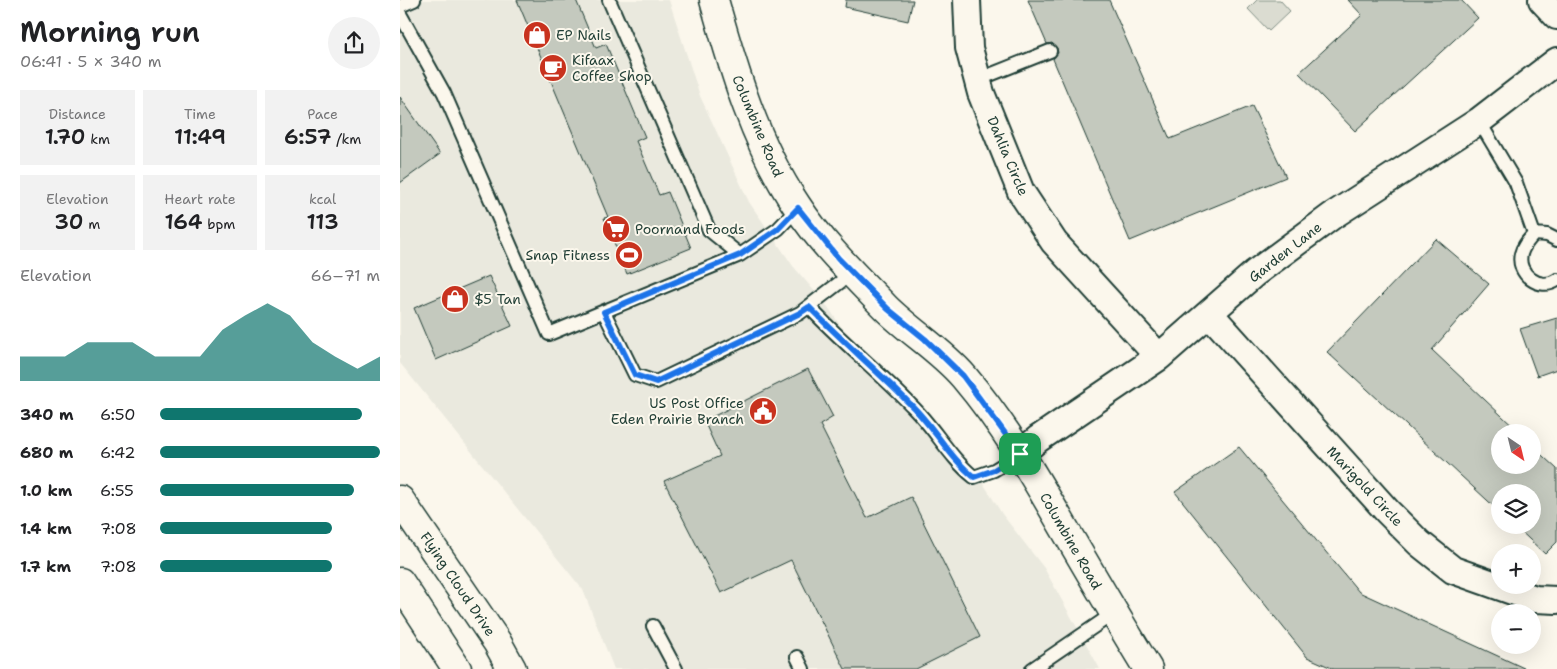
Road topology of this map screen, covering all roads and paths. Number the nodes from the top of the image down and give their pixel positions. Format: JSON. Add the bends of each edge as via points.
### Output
{"nodes":[{"id":1,"x":414,"y":0,"type":"edge"},
{"id":2,"x":609,"y":0,"type":"edge"},
{"id":3,"x":714,"y":0,"type":"edge"},
{"id":4,"x":967,"y":0,"type":"edge"},
{"id":5,"x":1542,"y":0,"type":"edge"},
{"id":6,"x":400,"y":6,"type":"edge"},
{"id":7,"x":400,"y":14,"type":"edge"},
{"id":8,"x":1557,"y":16,"type":"edge"},
{"id":9,"x":1050,"y":51,"type":"dead end"},
{"id":10,"x":1557,"y":61,"type":"edge"},
{"id":11,"x":978,"y":80,"type":"junction"},
{"id":12,"x":1479,"y":121,"type":"junction"},
{"id":13,"x":798,"y":208,"type":"junction"},
{"id":14,"x":1534,"y":234,"type":"junction"},
{"id":15,"x":1557,"y":240,"type":"edge"},
{"id":16,"x":740,"y":255,"type":"junction"},
{"id":17,"x":852,"y":273,"type":"junction"},
{"id":18,"x":1557,"y":280,"type":"edge"},
{"id":19,"x":809,"y":307,"type":"junction"},
{"id":20,"x":604,"y":312,"type":"junction"},
{"id":21,"x":1210,"y":314,"type":"junction"},
{"id":22,"x":1159,"y":357,"type":"junction"},
{"id":23,"x":1020,"y":454,"type":"junction"},
{"id":24,"x":400,"y":500,"type":"edge"},
{"id":25,"x":400,"y":582,"type":"edge"},
{"id":26,"x":1557,"y":600,"type":"edge"},
{"id":27,"x":1114,"y":614,"type":"junction"},
{"id":28,"x":653,"y":626,"type":"dead end"},
{"id":29,"x":797,"y":656,"type":"dead end"},
{"id":30,"x":457,"y":669,"type":"edge"},
{"id":31,"x":512,"y":669,"type":"edge"},
{"id":32,"x":676,"y":669,"type":"edge"},
{"id":33,"x":803,"y":669,"type":"edge"},
{"id":34,"x":1032,"y":669,"type":"edge"},
{"id":35,"x":1148,"y":669,"type":"edge"}],
"edges":[{"from":1,"to":6,"type":"lane"},
{"from":2,"to":16,"type":"lane","via":[[709,230]]},
{"from":3,"to":13,"type":"street","name":"Columbine Road","via":[[738,84],[780,180]]},
{"from":4,"to":11,"type":"street","name":"Dahlia Circle","via":[[969,48]]},
{"from":5,"to":8,"type":"street"},
{"from":7,"to":20,"type":"lane","via":[[444,93],[549,334]]},
{"from":9,"to":11,"type":"lane"},
{"from":10,"to":12,"type":"street","name":"Garden Lane"},
{"from":11,"to":22,"type":"street","name":"Dahlia Circle","via":[[1021,192],[1054,242]]},
{"from":12,"to":14,"type":"lane","via":[[1516,183]]},
{"from":12,"to":21,"type":"street","name":"Garden Lane","via":[[1332,216],[1255,273]]},
{"from":13,"to":16,"type":"lane","via":[[778,229]]},
{"from":13,"to":17,"type":"street","name":"Columbine Road"},
{"from":14,"to":15,"type":"lane"},
{"from":14,"to":18,"type":"lane","via":[[1524,244],[1520,268],[1539,284],[1552,284]]},
{"from":16,"to":20,"type":"lane"},
{"from":17,"to":19,"type":"lane"},
{"from":17,"to":23,"type":"street","name":"Columbine Road","via":[[963,376]]},
{"from":19,"to":20,"type":"lane","via":[[656,382],[635,375]]},
{"from":19,"to":23,"type":"lane","via":[[912,405],[961,466],[974,477],[994,470]]},
{"from":21,"to":22,"type":"street","name":"Garden Lane"},
{"from":21,"to":26,"type":"street","name":"Marigold Circle","via":[[1419,543],[1453,570],[1535,599]]},
{"from":22,"to":23,"type":"street","name":"Garden Lane"},
{"from":23,"to":27,"type":"street","name":"Columbine Road"},
{"from":24,"to":31,"type":"street","name":"Flying Cloud Drive"},
{"from":25,"to":30,"type":"street"},
{"from":27,"to":34,"type":"lane"},
{"from":27,"to":35,"type":"street","name":"Columbine Road"},
{"from":28,"to":32,"type":"lane"},
{"from":29,"to":33,"type":"lane"}]}
